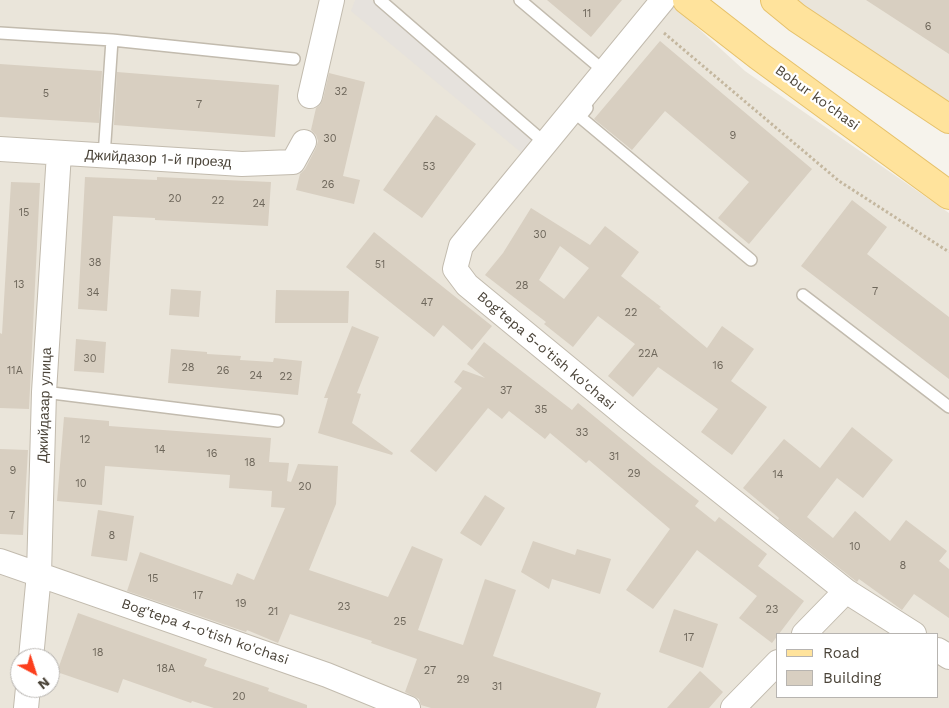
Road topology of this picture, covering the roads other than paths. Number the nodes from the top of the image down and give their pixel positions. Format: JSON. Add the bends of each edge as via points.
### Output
{"nodes":[{"id":1,"x":332,"y":0,"type":"edge"},
{"id":2,"x":380,"y":0,"type":"edge"},
{"id":3,"x":520,"y":0,"type":"edge"},
{"id":4,"x":663,"y":0,"type":"edge"},
{"id":5,"x":687,"y":0,"type":"edge"},
{"id":6,"x":775,"y":0,"type":"edge"},
{"id":7,"x":647,"y":19,"type":"junction"},
{"id":8,"x":0,"y":33,"type":"edge"},
{"id":9,"x":112,"y":40,"type":"junction"},
{"id":10,"x":294,"y":59,"type":"dead end"},
{"id":11,"x":604,"y":71,"type":"junction"},
{"id":12,"x":310,"y":96,"type":"dead end"},
{"id":13,"x":949,"y":119,"type":"edge"},
{"id":14,"x":304,"y":142,"type":"dead end"},
{"id":15,"x":545,"y":143,"type":"junction"},
{"id":16,"x":0,"y":149,"type":"edge"},
{"id":17,"x":60,"y":153,"type":"junction"},
{"id":18,"x":104,"y":156,"type":"junction"},
{"id":19,"x":949,"y":195,"type":"edge"},
{"id":20,"x":750,"y":260,"type":"dead end"},
{"id":21,"x":803,"y":295,"type":"dead end"},
{"id":22,"x":44,"y":392,"type":"junction"},
{"id":23,"x":949,"y":407,"type":"edge"},
{"id":24,"x":278,"y":422,"type":"dead end"},
{"id":25,"x":0,"y":561,"type":"edge"},
{"id":26,"x":39,"y":574,"type":"junction"},
{"id":27,"x":846,"y":591,"type":"junction"},
{"id":28,"x":805,"y":633,"type":"edge"},
{"id":29,"x":912,"y":633,"type":"edge"},
{"id":30,"x":32,"y":648,"type":"edge"},
{"id":31,"x":776,"y":664,"type":"edge"},
{"id":32,"x":408,"y":708,"type":"edge"},
{"id":33,"x":733,"y":708,"type":"edge"}],
"edges":[{"from":1,"to":12,"type":"street"},
{"from":2,"to":15,"type":"lane"},
{"from":3,"to":11,"type":"lane"},
{"from":4,"to":7,"type":"street","name":"Bog'tepa 5-o'tish ko'chasi"},
{"from":5,"to":19,"type":"main road","name":"Bobur ko'chasi"},
{"from":6,"to":13,"type":"main road"},
{"from":7,"to":11,"type":"street","name":"Bog'tepa 5-o'tish ko'chasi"},
{"from":7,"to":20,"type":"lane","via":[[649,33],[580,118]]},
{"from":8,"to":9,"type":"lane"},
{"from":9,"to":10,"type":"lane"},
{"from":9,"to":18,"type":"lane"},
{"from":11,"to":15,"type":"street","name":"Bog'tepa 5-o'tish ko'chasi"},
{"from":14,"to":18,"type":"street","name":"Джийдазор 1-й проезд","via":[[293,162],[242,164]]},
{"from":15,"to":27,"type":"street","name":"Bog'tepa 5-o'tish ko'chasi","via":[[461,246],[455,268],[467,285],[630,420]]},
{"from":16,"to":17,"type":"street","name":"Джийдазор 1-й проезд"},
{"from":17,"to":18,"type":"street","name":"Джийдазор 1-й проезд"},
{"from":17,"to":22,"type":"street","name":"Джийдазар улица"},
{"from":21,"to":23,"type":"lane"},
{"from":22,"to":24,"type":"lane"},
{"from":22,"to":26,"type":"street","name":"Джийдазар улица"},
{"from":25,"to":26,"type":"street","name":"Bog'tepa 4-o'tish ko'chasi"},
{"from":26,"to":30,"type":"street","name":"Джийдазар улица"},
{"from":26,"to":32,"type":"street","name":"Bog'tepa 4-o'tish ko'chasi","via":[[327,675]]},
{"from":27,"to":28,"type":"street"},
{"from":27,"to":29,"type":"street","name":"Bog'tepa 5-o'tish ko'chasi"},
{"from":31,"to":33,"type":"street"}]}
